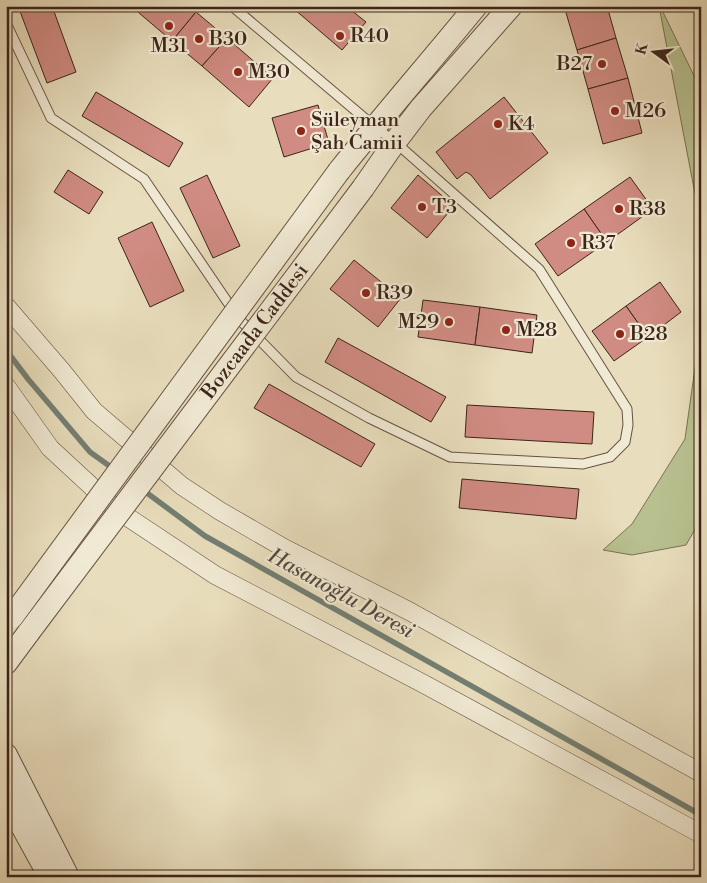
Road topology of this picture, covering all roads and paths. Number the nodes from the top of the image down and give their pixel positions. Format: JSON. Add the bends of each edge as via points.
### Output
{"nodes":[{"id":1,"x":232,"y":6,"type":"edge"},
{"id":2,"x":476,"y":6,"type":"edge"},
{"id":3,"x":511,"y":6,"type":"edge"},
{"id":4,"x":6,"y":23,"type":"edge"},
{"id":5,"x":375,"y":127,"type":"junction"},
{"id":6,"x":395,"y":142,"type":"junction"},
{"id":7,"x":6,"y":306,"type":"edge"},
{"id":8,"x":6,"y":386,"type":"edge"},
{"id":9,"x":9,"y":621,"type":"edge"},
{"id":10,"x":6,"y":663,"type":"edge"},
{"id":11,"x":6,"y":755,"type":"edge"},
{"id":12,"x":701,"y":773,"type":"edge"},
{"id":13,"x":6,"y":797,"type":"edge"},
{"id":14,"x":701,"y":834,"type":"edge"},
{"id":15,"x":50,"y":877,"type":"edge"},
{"id":16,"x":68,"y":877,"type":"edge"}],
"edges":[{"from":1,"to":5,"type":"lane"},
{"from":2,"to":5,"type":"street","name":"Bozcaada Caddesi"},
{"from":3,"to":6,"type":"street","name":"Bozcaada Caddesi"},
{"from":4,"to":6,"type":"lane","via":[[51,118],[144,179],[239,319],[296,377],[369,418],[450,457],[584,464],[610,457],[625,442],[627,409],[539,269]]},
{"from":5,"to":6,"type":"lane"},
{"from":5,"to":9,"type":"street","name":"Bozcaada Caddesi","bridge":true,"via":[[339,171]]},
{"from":6,"to":10,"type":"street","name":"Bozcaada Caddesi","bridge":true},
{"from":7,"to":12,"type":"street","via":[[94,410],[182,486],[284,548],[409,611]]},
{"from":8,"to":14,"type":"street","via":[[50,448],[117,510],[215,575]]},
{"from":11,"to":16,"type":"street"},
{"from":13,"to":15,"type":"street"}]}
